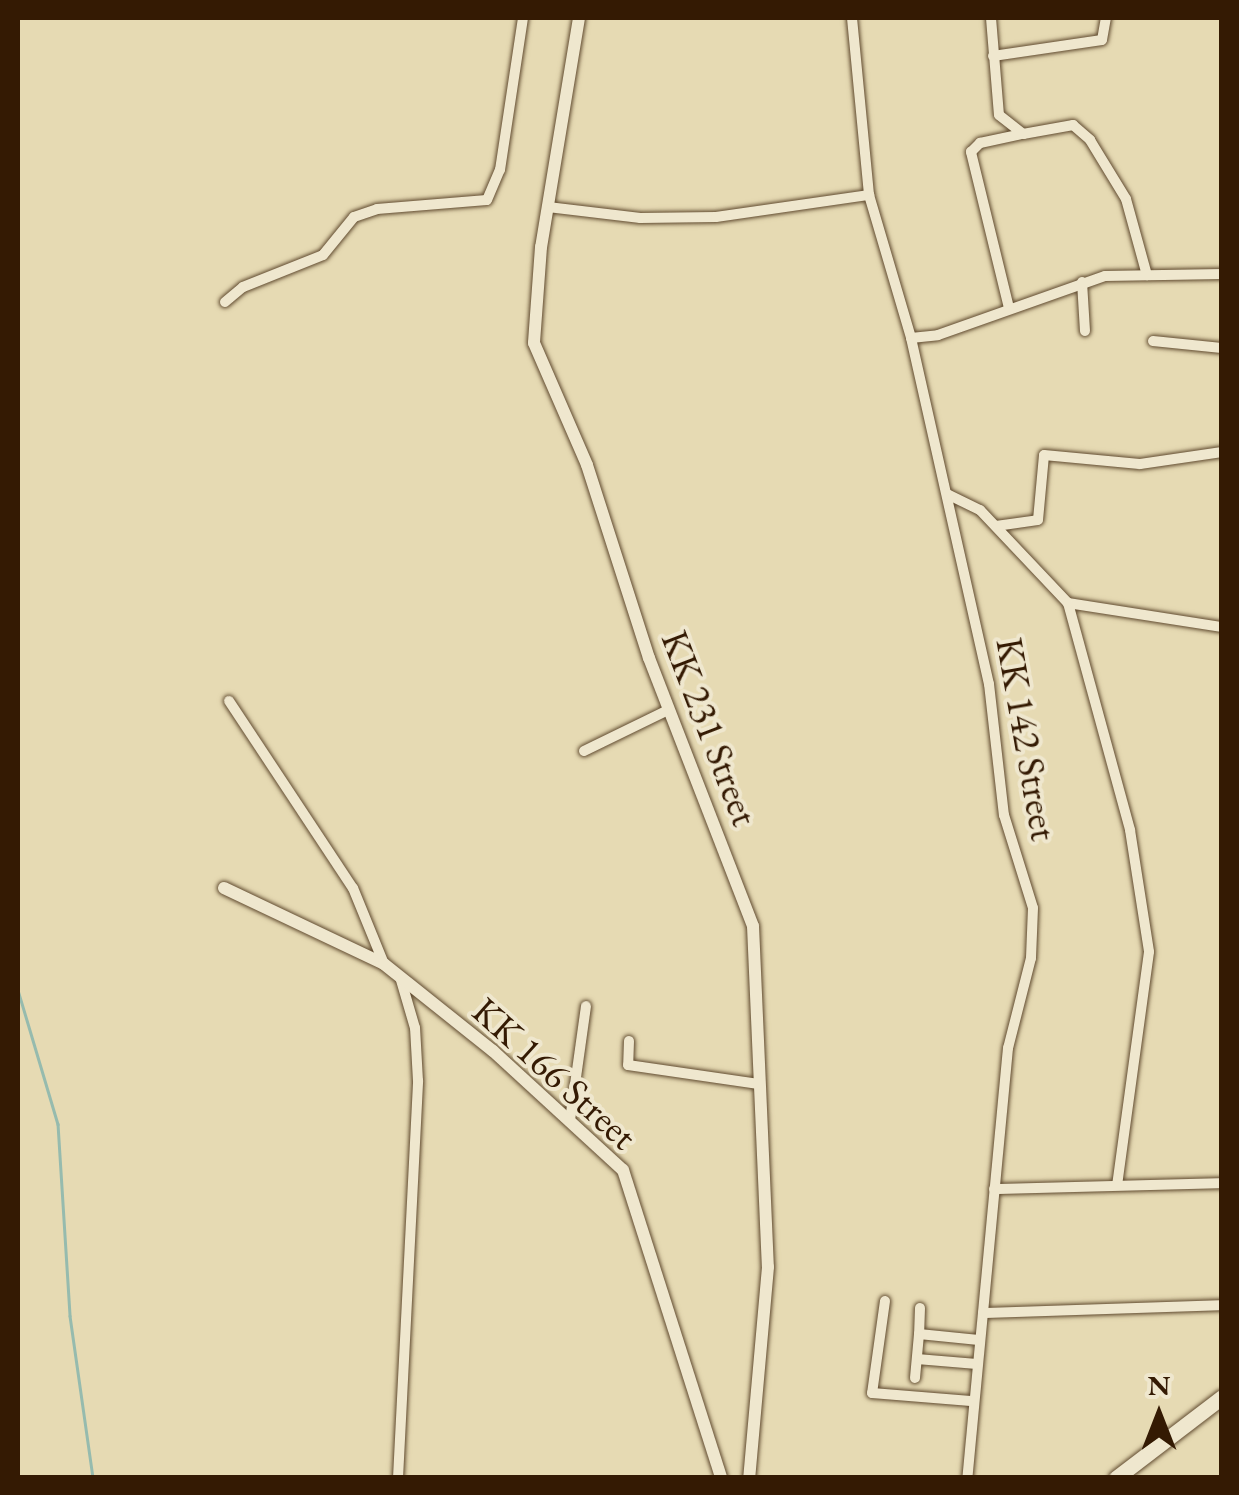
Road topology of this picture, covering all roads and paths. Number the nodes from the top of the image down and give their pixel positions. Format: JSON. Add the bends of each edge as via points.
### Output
{"nodes":[{"id":1,"x":523,"y":18,"type":"edge"},
{"id":2,"x":579,"y":18,"type":"edge"},
{"id":3,"x":852,"y":18,"type":"edge"},
{"id":4,"x":991,"y":18,"type":"edge"},
{"id":5,"x":1106,"y":18,"type":"edge"},
{"id":6,"x":993,"y":56,"type":"junction"},
{"id":7,"x":1023,"y":134,"type":"junction"},
{"id":8,"x":869,"y":195,"type":"junction"},
{"id":9,"x":548,"y":207,"type":"junction"},
{"id":10,"x":1222,"y":274,"type":"edge"},
{"id":11,"x":1147,"y":275,"type":"junction"},
{"id":12,"x":1082,"y":282,"type":"junction"},
{"id":13,"x":224,"y":302,"type":"dead end"},
{"id":14,"x":1009,"y":308,"type":"junction"},
{"id":15,"x":1084,"y":331,"type":"dead end"},
{"id":16,"x":911,"y":338,"type":"junction"},
{"id":17,"x":1153,"y":341,"type":"dead end"},
{"id":18,"x":1222,"y":348,"type":"edge"},
{"id":19,"x":1222,"y":452,"type":"edge"},
{"id":20,"x":946,"y":494,"type":"junction"},
{"id":21,"x":996,"y":526,"type":"junction"},
{"id":22,"x":1068,"y":603,"type":"junction"},
{"id":23,"x":1222,"y":627,"type":"edge"},
{"id":24,"x":229,"y":701,"type":"dead end"},
{"id":25,"x":668,"y":710,"type":"junction"},
{"id":26,"x":584,"y":751,"type":"dead end"},
{"id":27,"x":224,"y":888,"type":"dead end"},
{"id":28,"x":384,"y":964,"type":"junction"},
{"id":29,"x":400,"y":980,"type":"junction"},
{"id":30,"x":586,"y":1006,"type":"dead end"},
{"id":31,"x":628,"y":1041,"type":"dead end"},
{"id":32,"x":759,"y":1084,"type":"junction"},
{"id":33,"x":570,"y":1120,"type":"junction"},
{"id":34,"x":1222,"y":1183,"type":"edge"},
{"id":35,"x":1116,"y":1186,"type":"junction"},
{"id":36,"x":994,"y":1190,"type":"junction"},
{"id":37,"x":885,"y":1301,"type":"dead end"},
{"id":38,"x":1222,"y":1306,"type":"edge"},
{"id":39,"x":920,"y":1308,"type":"dead end"},
{"id":40,"x":982,"y":1313,"type":"junction"},
{"id":41,"x":919,"y":1334,"type":"junction"},
{"id":42,"x":979,"y":1340,"type":"junction"},
{"id":43,"x":917,"y":1358,"type":"junction"},
{"id":44,"x":976,"y":1364,"type":"junction"},
{"id":45,"x":915,"y":1378,"type":"dead end"},
{"id":46,"x":1222,"y":1397,"type":"edge"},
{"id":47,"x":971,"y":1402,"type":"junction"},
{"id":48,"x":398,"y":1478,"type":"edge"},
{"id":49,"x":721,"y":1478,"type":"edge"},
{"id":50,"x":749,"y":1478,"type":"edge"},
{"id":51,"x":966,"y":1478,"type":"edge"},
{"id":52,"x":1116,"y":1478,"type":"edge"}],
"edges":[{"from":1,"to":13,"type":"street","via":[[500,170],[487,200],[376,209],[354,217],[324,255],[242,287]]},
{"from":2,"to":9,"type":"street","name":"KK 231 Street"},
{"from":3,"to":8,"type":"street","name":"KK 142 Street"},
{"from":4,"to":6,"type":"street"},
{"from":5,"to":6,"type":"street","via":[[1102,40]]},
{"from":6,"to":7,"type":"street","via":[[999,115]]},
{"from":7,"to":11,"type":"street","via":[[1074,125],[1090,140],[1126,199]]},
{"from":7,"to":14,"type":"street","via":[[980,143],[971,152]]},
{"from":8,"to":9,"type":"street","via":[[716,217],[640,218]]},
{"from":8,"to":16,"type":"street","name":"KK 142 Street"},
{"from":9,"to":25,"type":"street","name":"KK 231 Street","via":[[536,286],[537,362],[587,466]]},
{"from":10,"to":11,"type":"street"},
{"from":11,"to":12,"type":"street"},
{"from":12,"to":14,"type":"street"},
{"from":12,"to":15,"type":"street"},
{"from":14,"to":16,"type":"street"},
{"from":16,"to":20,"type":"street","name":"KK 142 Street"},
{"from":17,"to":18,"type":"street"},
{"from":19,"to":21,"type":"street","via":[[1140,464],[1044,455],[1038,520]]},
{"from":20,"to":21,"type":"street"},
{"from":20,"to":36,"type":"street","name":"KK 142 Street","via":[[989,684],[1004,816],[1033,908],[1031,958],[1008,1048]]},
{"from":21,"to":22,"type":"street"},
{"from":22,"to":23,"type":"street"},
{"from":22,"to":35,"type":"street","via":[[1130,830],[1149,952]]},
{"from":24,"to":28,"type":"street","via":[[353,888]]},
{"from":25,"to":26,"type":"street"},
{"from":25,"to":32,"type":"street","name":"KK 231 Street","via":[[753,926]]},
{"from":27,"to":28,"type":"street","name":"KK 166 Street"},
{"from":28,"to":29,"type":"street","name":"KK 166 Street"},
{"from":29,"to":33,"type":"street","name":"KK 166 Street"},
{"from":29,"to":48,"type":"street","via":[[415,1028],[418,1081]]},
{"from":30,"to":33,"type":"street"},
{"from":31,"to":32,"type":"street","via":[[628,1065]]},
{"from":32,"to":50,"type":"street","name":"KK 231 Street","via":[[768,1268]]},
{"from":33,"to":49,"type":"street","name":"KK 166 Street","via":[[622,1170]]},
{"from":34,"to":35,"type":"street"},
{"from":35,"to":36,"type":"street"},
{"from":36,"to":40,"type":"street","name":"KK 142 Street"},
{"from":37,"to":47,"type":"street","via":[[872,1393]]},
{"from":38,"to":40,"type":"street"},
{"from":39,"to":41,"type":"street"},
{"from":40,"to":42,"type":"street","name":"KK 142 Street"},
{"from":41,"to":42,"type":"street"},
{"from":41,"to":43,"type":"street"},
{"from":42,"to":44,"type":"street","name":"KK 142 Street"},
{"from":43,"to":44,"type":"street"},
{"from":43,"to":45,"type":"street"},
{"from":44,"to":47,"type":"street","name":"KK 142 Street"},
{"from":46,"to":52,"type":"main road"},
{"from":47,"to":51,"type":"street","name":"KK 142 Street"}]}
